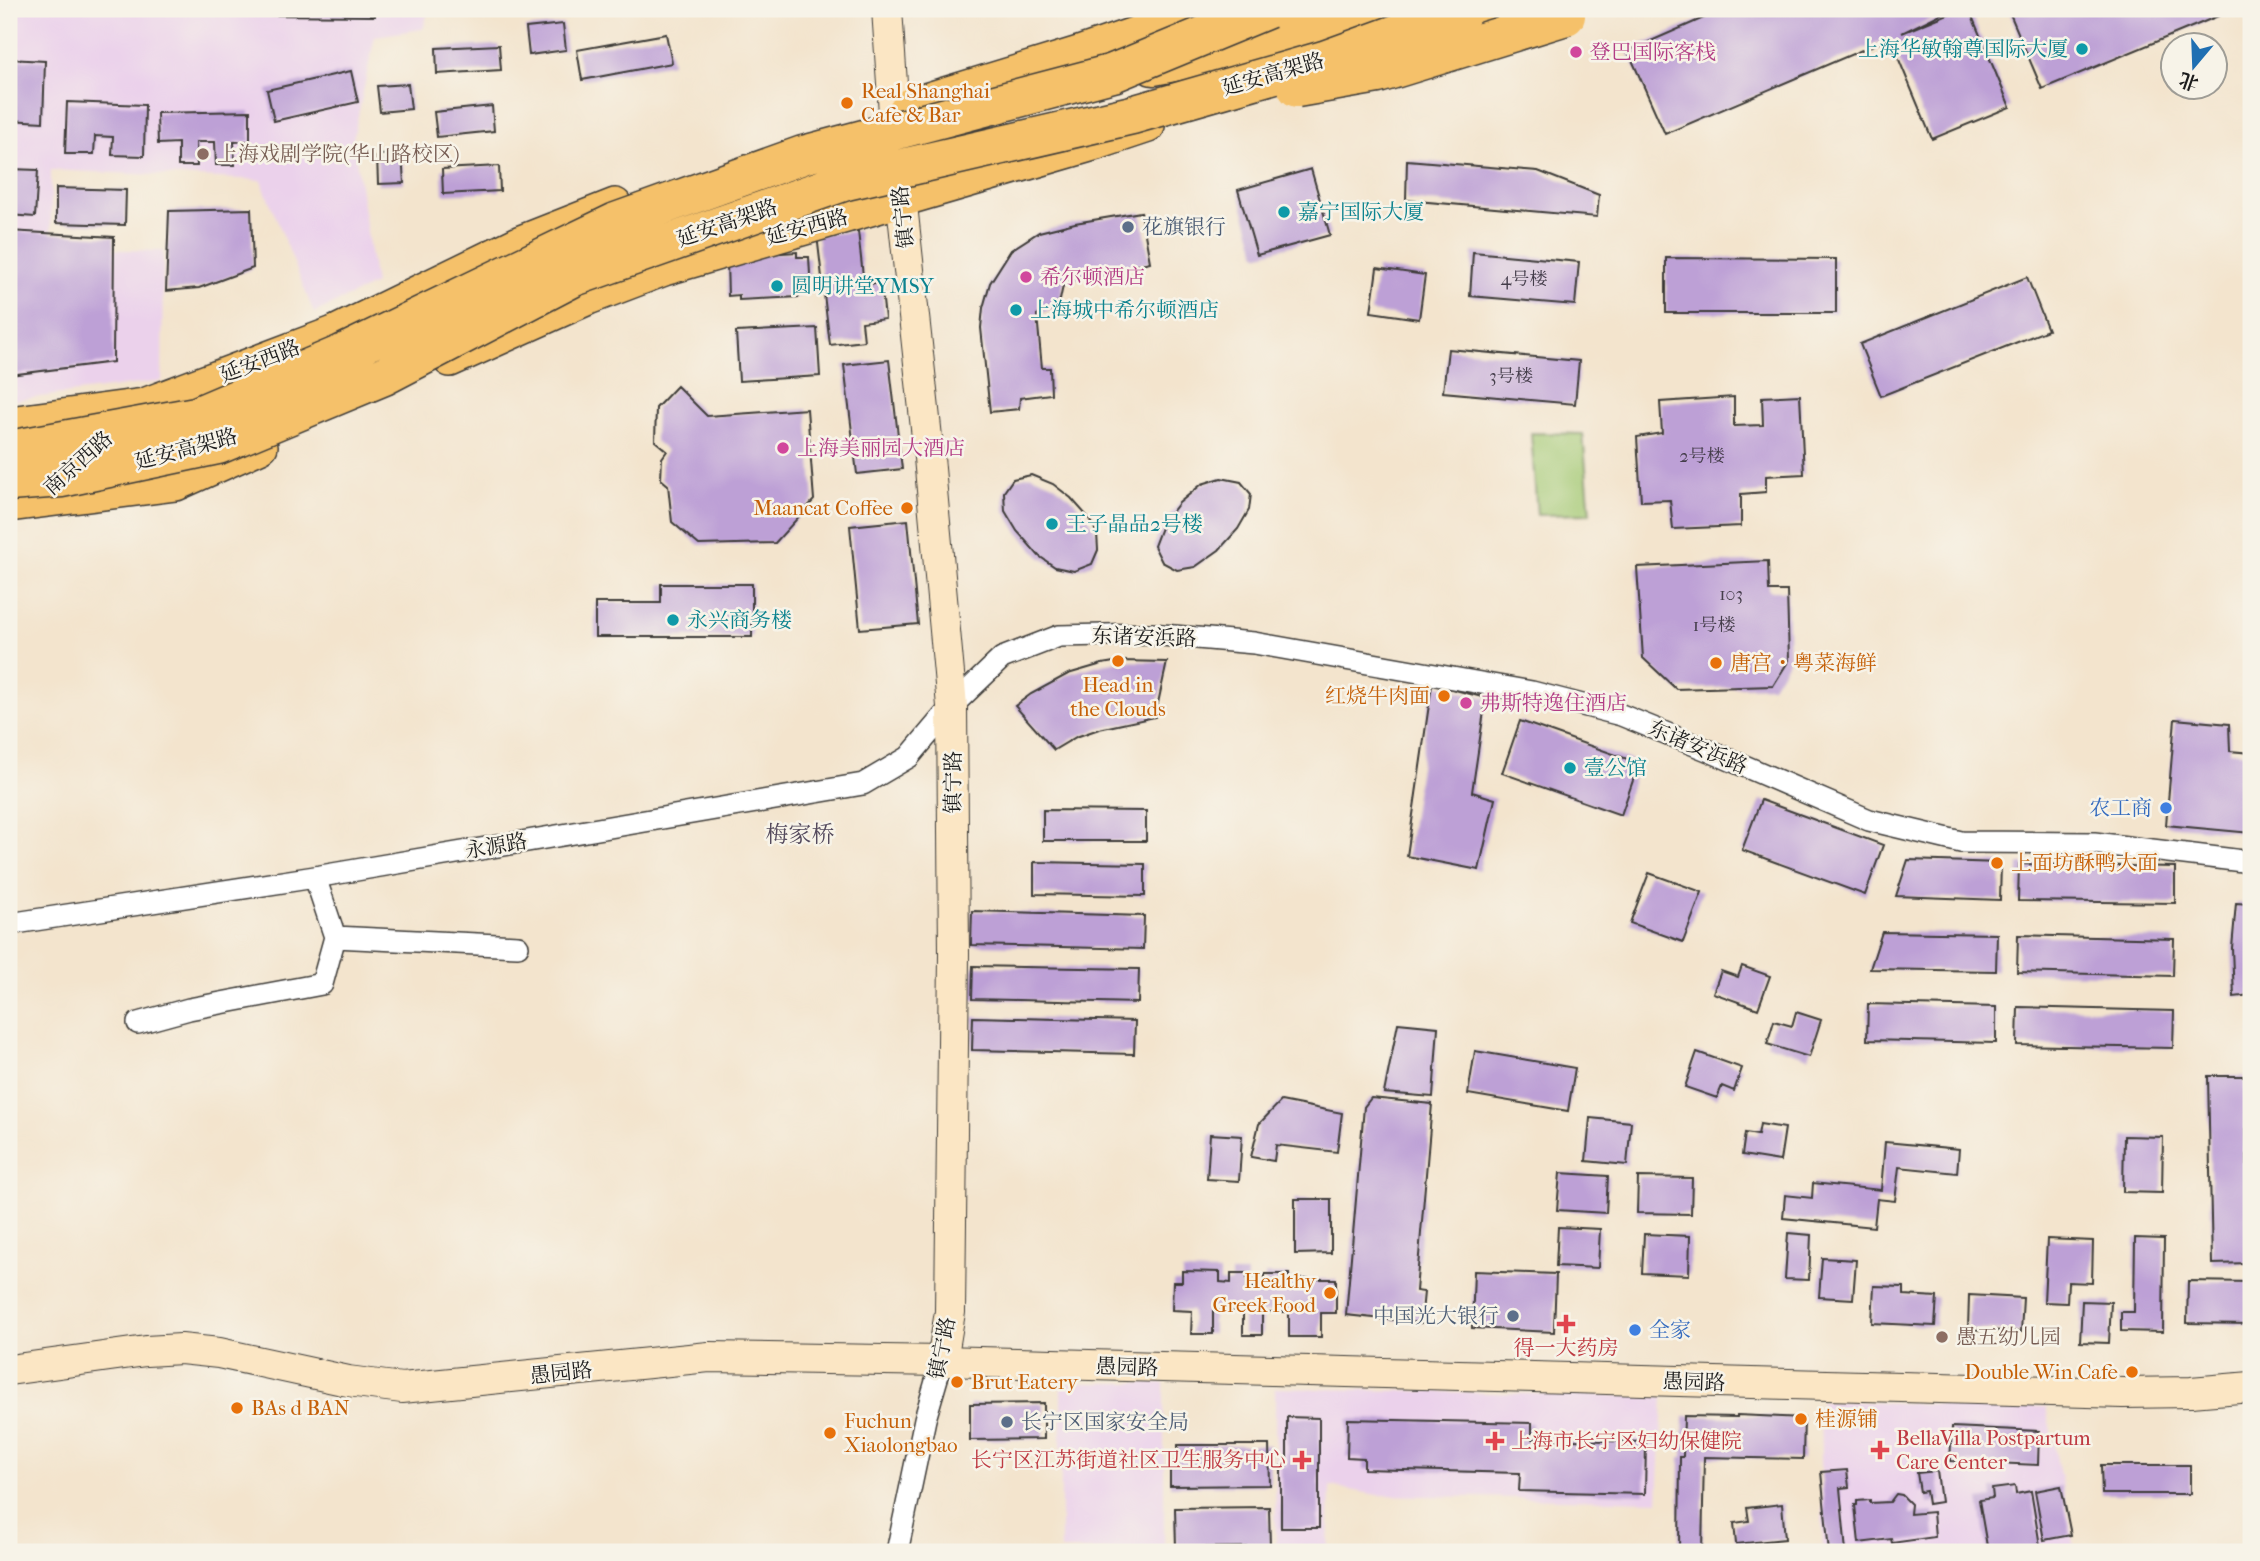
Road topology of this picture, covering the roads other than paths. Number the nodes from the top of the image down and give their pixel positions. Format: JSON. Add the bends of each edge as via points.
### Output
{"nodes":[{"id":1,"x":887,"y":9,"type":"edge"},
{"id":2,"x":1206,"y":9,"type":"edge"},
{"id":3,"x":1268,"y":9,"type":"edge"},
{"id":4,"x":1315,"y":9,"type":"edge"},
{"id":5,"x":1367,"y":9,"type":"edge"},
{"id":6,"x":1465,"y":9,"type":"edge"},
{"id":7,"x":1499,"y":9,"type":"edge"},
{"id":8,"x":1584,"y":9,"type":"edge"},
{"id":9,"x":1113,"y":74,"type":"junction"},
{"id":10,"x":1132,"y":115,"type":"junction"},
{"id":11,"x":895,"y":124,"type":"junction"},
{"id":12,"x":901,"y":201,"type":"junction"},
{"id":13,"x":144,"y":405,"type":"junction"},
{"id":14,"x":9,"y":423,"type":"edge"},
{"id":15,"x":9,"y":450,"type":"edge"},
{"id":16,"x":15,"y":501,"type":"edge"},
{"id":17,"x":953,"y":706,"type":"junction"},
{"id":18,"x":2251,"y":862,"type":"edge"},
{"id":19,"x":315,"y":877,"type":"junction"},
{"id":20,"x":9,"y":924,"type":"edge"},
{"id":21,"x":335,"y":937,"type":"junction"},
{"id":22,"x":518,"y":946,"type":"dead end"},
{"id":23,"x":138,"y":1023,"type":"dead end"},
{"id":24,"x":942,"y":1361,"type":"junction"},
{"id":25,"x":9,"y":1370,"type":"edge"},
{"id":26,"x":2251,"y":1387,"type":"edge"},
{"id":27,"x":897,"y":1552,"type":"edge"}],
"edges":[{"from":1,"to":11,"type":"main road","name":"镇宁路"},
{"from":2,"to":11,"type":"main road","name":"延安西路","via":[[909,105]]},
{"from":3,"to":9,"type":"highway","bridge":true},
{"from":4,"to":11,"type":"main road","name":"延安西路","via":[[1193,51]]},
{"from":5,"to":9,"type":"highway","name":"延安高架路","bridge":true,"via":[[1251,47]]},
{"from":6,"to":10,"type":"highway","name":"延安高架路","bridge":true,"via":[[1324,60]]},
{"from":7,"to":12,"type":"main road","name":"延安西路","via":[[1097,144]]},
{"from":8,"to":10,"type":"highway","bridge":true,"via":[[1378,75]]},
{"from":9,"to":15,"type":"highway","name":"延安高架路","bridge":true,"via":[[803,155],[616,222],[342,354],[196,416]]},
{"from":10,"to":16,"type":"highway","name":"延安高架路","bridge":true,"via":[[846,181],[574,277],[384,376],[218,445],[62,478]]},
{"from":11,"to":12,"type":"main road","name":"镇宁路"},
{"from":11,"to":13,"type":"main road","name":"延安西路","via":[[674,181],[521,242],[334,333]]},
{"from":12,"to":16,"type":"main road","name":"延安西路","via":[[714,253],[588,298],[176,484]]},
{"from":12,"to":17,"type":"main road","name":"镇宁路"},
{"from":13,"to":14,"type":"main road","name":"延安西路"},
{"from":13,"to":16,"type":"main road","name":"南京西路"},
{"from":17,"to":18,"type":"street","name":"东诸安浜路","via":[[1002,658],[1059,635],[1151,634],[1254,643],[1532,691],[1621,715],[1869,820],[1961,842],[2094,843]]},
{"from":17,"to":19,"type":"street","name":"永源路","via":[[909,757],[863,784]]},
{"from":17,"to":24,"type":"main road","name":"镇宁路","via":[[950,1312]]},
{"from":19,"to":20,"type":"street","name":"永源路"},
{"from":19,"to":21,"type":"street"},
{"from":21,"to":22,"type":"street"},
{"from":21,"to":23,"type":"street","via":[[322,984]]},
{"from":24,"to":25,"type":"main road","name":"愚园路","via":[[709,1357],[420,1388],[365,1384],[181,1349]]},
{"from":24,"to":26,"type":"main road","name":"愚园路","via":[[2123,1393]]},
{"from":24,"to":27,"type":"street","name":"镇宁路"}]}
